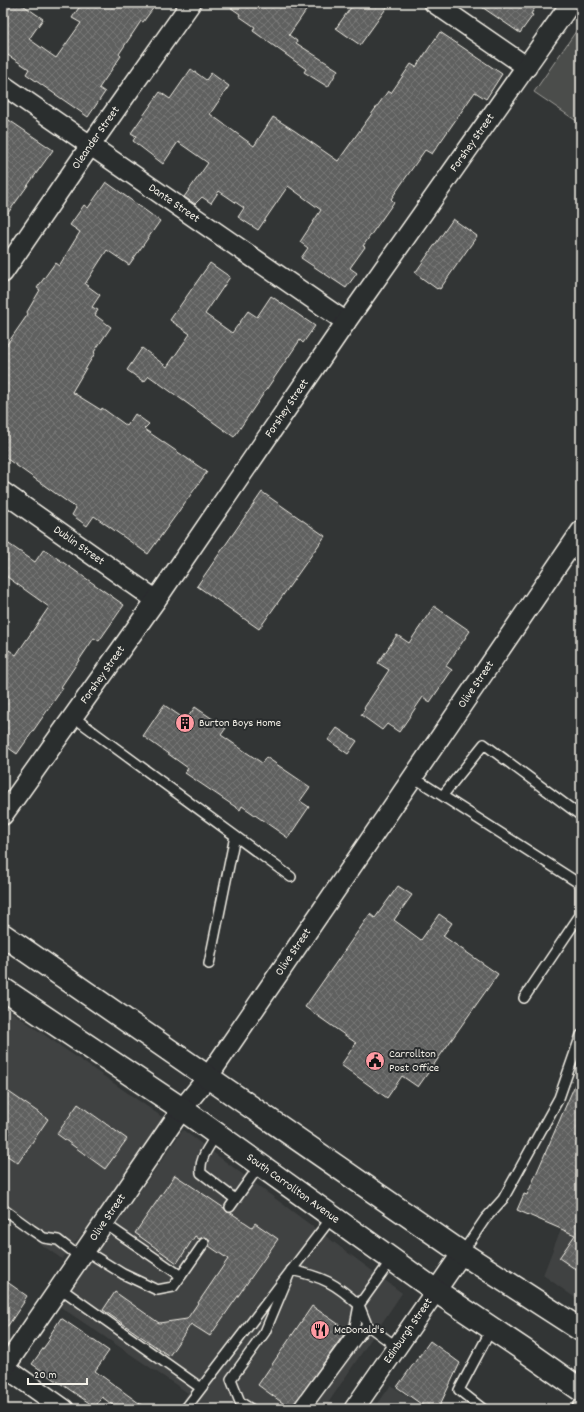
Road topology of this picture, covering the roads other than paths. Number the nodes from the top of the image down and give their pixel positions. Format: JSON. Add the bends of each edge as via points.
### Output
{"nodes":[{"id":1,"x":191,"y":3,"type":"edge"},
{"id":2,"x":434,"y":3,"type":"edge"},
{"id":3,"x":572,"y":3,"type":"edge"},
{"id":4,"x":527,"y":67,"type":"junction"},
{"id":5,"x":3,"y":85,"type":"edge"},
{"id":6,"x":90,"y":146,"type":"junction"},
{"id":7,"x":3,"y":273,"type":"edge"},
{"id":8,"x":346,"y":322,"type":"junction"},
{"id":9,"x":3,"y":492,"type":"edge"},
{"id":10,"x":581,"y":532,"type":"edge"},
{"id":11,"x":156,"y":600,"type":"junction"},
{"id":12,"x":72,"y":716,"type":"junction"},
{"id":13,"x":413,"y":776,"type":"junction"},
{"id":14,"x":443,"y":796,"type":"junction"},
{"id":15,"x":3,"y":815,"type":"edge"},
{"id":16,"x":581,"y":816,"type":"edge"},
{"id":17,"x":235,"y":836,"type":"junction"},
{"id":18,"x":291,"y":878,"type":"dead end"},
{"id":19,"x":580,"y":882,"type":"edge"},
{"id":20,"x":3,"y":935,"type":"edge"},
{"id":21,"x":210,"y":964,"type":"dead end"},
{"id":22,"x":3,"y":989,"type":"edge"},
{"id":23,"x":524,"y":998,"type":"dead end"},
{"id":24,"x":581,"y":1035,"type":"edge"},
{"id":25,"x":208,"y":1077,"type":"junction"},
{"id":26,"x":182,"y":1109,"type":"junction"},
{"id":27,"x":217,"y":1134,"type":"junction"},
{"id":28,"x":260,"y":1165,"type":"junction"},
{"id":29,"x":3,"y":1209,"type":"edge"},
{"id":30,"x":332,"y":1217,"type":"junction"},
{"id":31,"x":104,"y":1223,"type":"junction"},
{"id":32,"x":204,"y":1243,"type":"dead end"},
{"id":33,"x":462,"y":1253,"type":"junction"},
{"id":34,"x":83,"y":1254,"type":"junction"},
{"id":35,"x":392,"y":1259,"type":"junction"},
{"id":36,"x":291,"y":1270,"type":"junction"},
{"id":37,"x":181,"y":1276,"type":"junction"},
{"id":38,"x":60,"y":1288,"type":"junction"},
{"id":39,"x":436,"y":1291,"type":"junction"},
{"id":40,"x":359,"y":1304,"type":"junction"},
{"id":41,"x":368,"y":1325,"type":"junction"},
{"id":42,"x":492,"y":1328,"type":"junction"},
{"id":43,"x":581,"y":1330,"type":"edge"},
{"id":44,"x":398,"y":1347,"type":"junction"},
{"id":45,"x":4,"y":1368,"type":"edge"},
{"id":46,"x":201,"y":1388,"type":"junction"},
{"id":47,"x":581,"y":1390,"type":"edge"},
{"id":48,"x":581,"y":1402,"type":"edge"},
{"id":49,"x":64,"y":1409,"type":"edge"},
{"id":50,"x":187,"y":1409,"type":"edge"},
{"id":51,"x":251,"y":1409,"type":"edge"},
{"id":52,"x":297,"y":1409,"type":"edge"},
{"id":53,"x":305,"y":1409,"type":"edge"},
{"id":54,"x":354,"y":1409,"type":"edge"},
{"id":55,"x":483,"y":1409,"type":"edge"},
{"id":56,"x":576,"y":1409,"type":"edge"}],
"edges":[{"from":1,"to":6,"type":"street","name":"Oleander Street"},
{"from":2,"to":4,"type":"street"},
{"from":3,"to":4,"type":"street","name":"Forshey Street"},
{"from":4,"to":8,"type":"street","name":"Forshey Street"},
{"from":5,"to":6,"type":"street","name":"Dante Street"},
{"from":6,"to":7,"type":"street","name":"Oleander Street"},
{"from":6,"to":8,"type":"street","name":"Dante Street"},
{"from":8,"to":11,"type":"street","name":"Forshey Street"},
{"from":9,"to":11,"type":"street","name":"Dublin Street"},
{"from":10,"to":13,"type":"street","name":"Olive Street"},
{"from":11,"to":12,"type":"street","name":"Forshey Street"},
{"from":12,"to":15,"type":"street","name":"Forshey Street"},
{"from":12,"to":17,"type":"lane"},
{"from":13,"to":14,"type":"lane"},
{"from":13,"to":25,"type":"street","name":"Olive Street"},
{"from":14,"to":16,"type":"lane","via":[[484,744]]},
{"from":14,"to":19,"type":"lane"},
{"from":17,"to":18,"type":"lane"},
{"from":17,"to":21,"type":"lane"},
{"from":19,"to":23,"type":"lane","via":[[580,915]]},
{"from":20,"to":25,"type":"main road"},
{"from":22,"to":26,"type":"main road","name":"South Carrollton Avenue"},
{"from":24,"to":33,"type":"lane","via":[[559,1098],[503,1200],[485,1219]]},
{"from":25,"to":26,"type":"street","name":"Olive Street"},
{"from":25,"to":33,"type":"main road"},
{"from":26,"to":27,"type":"main road","name":"South Carrollton Avenue"},
{"from":26,"to":31,"type":"street","name":"Olive Street"},
{"from":27,"to":28,"type":"main road","name":"South Carrollton Avenue"},
{"from":27,"to":28,"type":"lane","via":[[201,1160],[201,1173],[232,1203]]},
{"from":28,"to":30,"type":"main road","name":"South Carrollton Avenue"},
{"from":29,"to":34,"type":"lane","via":[[44,1238],[58,1240]]},
{"from":30,"to":35,"type":"main road","name":"South Carrollton Avenue"},
{"from":30,"to":36,"type":"lane"},
{"from":31,"to":34,"type":"street","name":"Olive Street"},
{"from":31,"to":37,"type":"lane"},
{"from":32,"to":37,"type":"lane"},
{"from":33,"to":39,"type":"street","name":"Edinburgh Street"},
{"from":33,"to":43,"type":"main road"},
{"from":34,"to":37,"type":"lane","via":[[157,1290],[173,1287]]},
{"from":34,"to":38,"type":"street","name":"Olive Street"},
{"from":35,"to":39,"type":"main road","name":"South Carrollton Avenue"},
{"from":35,"to":40,"type":"lane"},
{"from":36,"to":40,"type":"lane","via":[[312,1274],[331,1282]]},
{"from":36,"to":46,"type":"lane"},
{"from":36,"to":51,"type":"lane","via":[[265,1332],[231,1380],[240,1402]]},
{"from":38,"to":45,"type":"street","name":"Olive Street"},
{"from":38,"to":46,"type":"lane"},
{"from":39,"to":42,"type":"main road","name":"South Carrollton Avenue"},
{"from":39,"to":44,"type":"street","name":"Edinburgh Street"},
{"from":40,"to":41,"type":"lane"},
{"from":40,"to":52,"type":"lane","via":[[354,1331]]},
{"from":41,"to":44,"type":"lane"},
{"from":41,"to":53,"type":"lane"},
{"from":42,"to":47,"type":"main road","name":"South Carrollton Avenue"},
{"from":42,"to":55,"type":"lane","via":[[459,1390]]},
{"from":44,"to":54,"type":"street","name":"Edinburgh Street"},
{"from":45,"to":49,"type":"street"},
{"from":46,"to":50,"type":"lane"},
{"from":48,"to":56,"type":"lane"}]}
